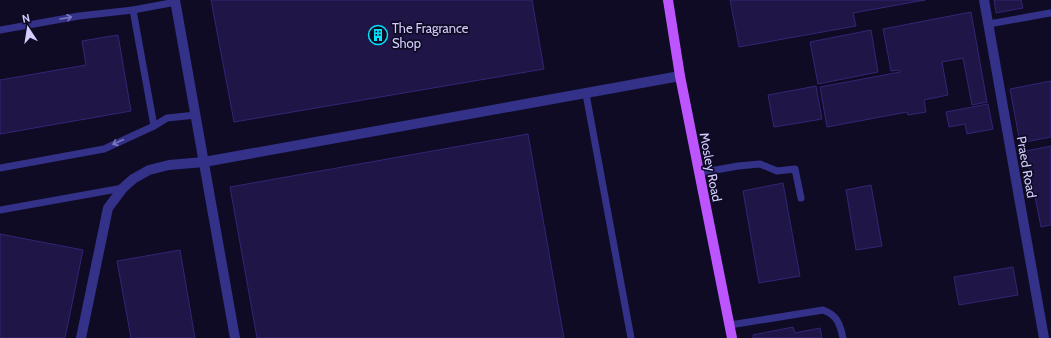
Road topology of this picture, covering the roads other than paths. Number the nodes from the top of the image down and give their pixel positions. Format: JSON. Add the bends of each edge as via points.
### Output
{"nodes":[{"id":1,"x":668,"y":0,"type":"edge"},
{"id":2,"x":984,"y":0,"type":"edge"},
{"id":3,"x":175,"y":1,"type":"edge"},
{"id":4,"x":133,"y":10,"type":"junction"},
{"id":5,"x":1050,"y":13,"type":"edge"},
{"id":6,"x":989,"y":24,"type":"junction"},
{"id":7,"x":0,"y":30,"type":"edge"},
{"id":8,"x":680,"y":76,"type":"junction"},
{"id":9,"x":586,"y":94,"type":"junction"},
{"id":10,"x":196,"y":115,"type":"junction"},
{"id":11,"x":154,"y":126,"type":"junction"},
{"id":12,"x":204,"y":162,"type":"junction"},
{"id":13,"x":0,"y":168,"type":"edge"},
{"id":14,"x":699,"y":173,"type":"junction"},
{"id":15,"x":123,"y":188,"type":"junction"},
{"id":16,"x":801,"y":198,"type":"dead end"},
{"id":17,"x":0,"y":210,"type":"edge"},
{"id":18,"x":730,"y":325,"type":"junction"},
{"id":19,"x":81,"y":338,"type":"edge"},
{"id":20,"x":235,"y":338,"type":"edge"},
{"id":21,"x":631,"y":338,"type":"edge"},
{"id":22,"x":732,"y":338,"type":"edge"},
{"id":23,"x":843,"y":338,"type":"edge"},
{"id":24,"x":1044,"y":338,"type":"edge"}],
"edges":[{"from":1,"to":8,"type":"main road","name":"Mosley Road"},
{"from":2,"to":6,"type":"street","name":"Praed Road"},
{"from":3,"to":4,"type":"lane"},
{"from":3,"to":10,"type":"street"},
{"from":7,"to":4,"type":"lane","one_way":true,"via":[[79,16]]},
{"from":4,"to":11,"type":"lane"},
{"from":5,"to":6,"type":"lane"},
{"from":6,"to":24,"type":"street","name":"Praed Road"},
{"from":8,"to":9,"type":"street"},
{"from":8,"to":14,"type":"main road","name":"Mosley Road"},
{"from":9,"to":12,"type":"street"},
{"from":9,"to":21,"type":"lane"},
{"from":10,"to":11,"type":"lane","via":[[167,118]]},
{"from":10,"to":12,"type":"street"},
{"from":11,"to":13,"type":"lane","one_way":true,"via":[[104,149]]},
{"from":12,"to":15,"type":"street","via":[[169,165],[149,170]]},
{"from":12,"to":20,"type":"street"},
{"from":14,"to":16,"type":"lane","via":[[760,164],[777,171],[796,169]]},
{"from":14,"to":18,"type":"main road","name":"Mosley Road"},
{"from":15,"to":17,"type":"lane"},
{"from":15,"to":19,"type":"street","via":[[108,208]]},
{"from":18,"to":22,"type":"main road","name":"Mosley Road"},
{"from":18,"to":23,"type":"lane","via":[[823,310],[836,318]]}]}
